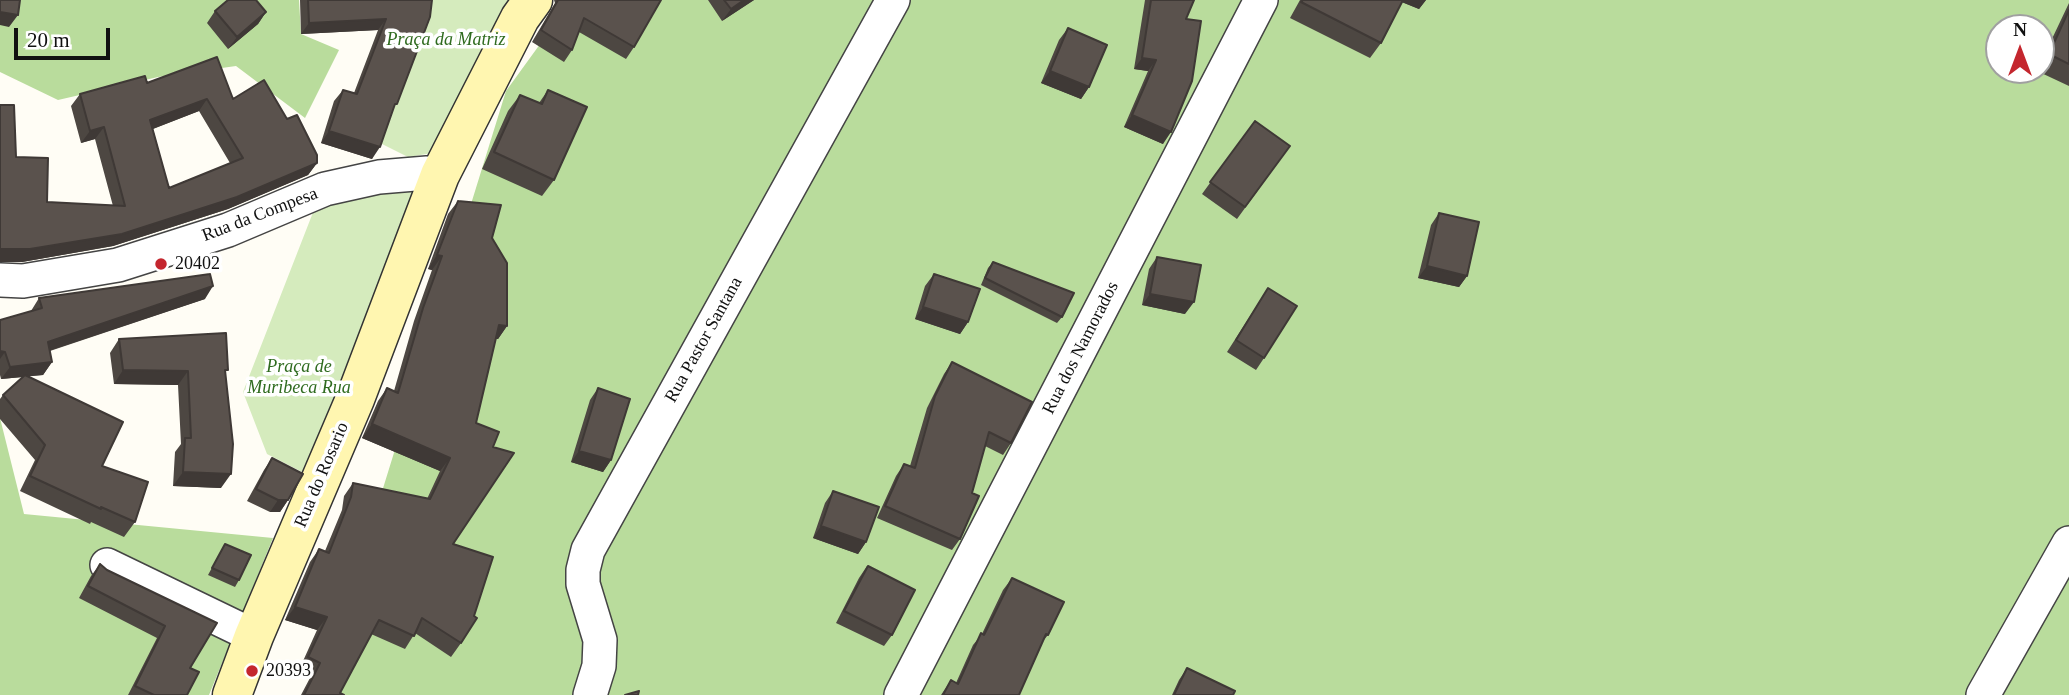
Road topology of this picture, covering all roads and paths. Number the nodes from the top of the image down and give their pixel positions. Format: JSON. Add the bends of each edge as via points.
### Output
{"nodes":[{"id":1,"x":533,"y":0,"type":"edge"},
{"id":2,"x":893,"y":0,"type":"edge"},
{"id":3,"x":1261,"y":0,"type":"edge"},
{"id":4,"x":440,"y":175,"type":"junction"},
{"id":5,"x":0,"y":280,"type":"edge"},
{"id":6,"x":2069,"y":543,"type":"edge"},
{"id":7,"x":107,"y":565,"type":"dead end"},
{"id":8,"x":254,"y":636,"type":"junction"},
{"id":9,"x":232,"y":695,"type":"edge"},
{"id":10,"x":590,"y":695,"type":"edge"},
{"id":11,"x":901,"y":695,"type":"edge"},
{"id":12,"x":1983,"y":695,"type":"edge"}],
"edges":[{"from":1,"to":4,"type":"street","name":"Rua do Rosario"},
{"from":2,"to":10,"type":"street","name":"Rua Pastor Santana","via":[[588,550],[583,584],[600,640],[599,666]]},
{"from":3,"to":11,"type":"street","name":"Rua dos Namorados"},
{"from":4,"to":5,"type":"street","name":"Rua da Compesa","via":[[379,177],[326,189],[228,230],[118,265],[23,281]]},
{"from":4,"to":8,"type":"street","name":"Rua do Rosario","via":[[355,399]]},
{"from":6,"to":12,"type":"street"},
{"from":7,"to":8,"type":"street"},
{"from":8,"to":9,"type":"street","name":"Rua do Rosario"}]}
